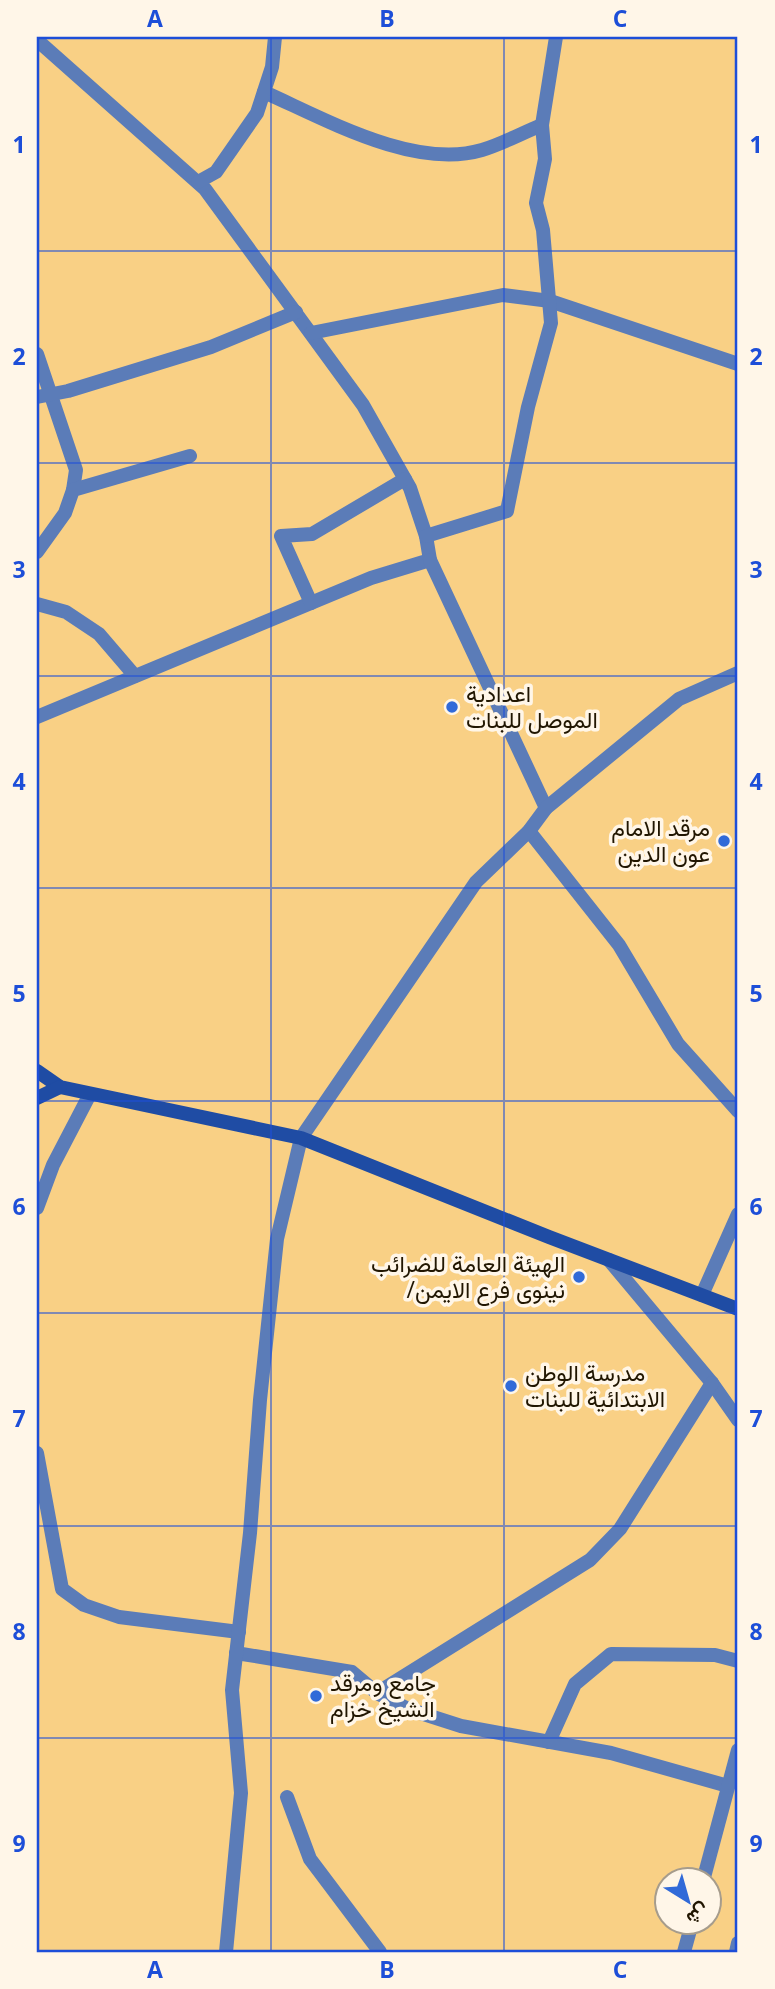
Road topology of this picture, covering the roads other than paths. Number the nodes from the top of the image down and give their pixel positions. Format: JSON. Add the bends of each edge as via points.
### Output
{"nodes":[{"id":1,"x":275,"y":37,"type":"edge"},
{"id":2,"x":556,"y":37,"type":"edge"},
{"id":3,"x":37,"y":40,"type":"edge"},
{"id":4,"x":264,"y":92,"type":"junction"},
{"id":5,"x":542,"y":125,"type":"junction"},
{"id":6,"x":198,"y":182,"type":"junction"},
{"id":7,"x":550,"y":301,"type":"junction"},
{"id":8,"x":296,"y":312,"type":"junction"},
{"id":9,"x":312,"y":333,"type":"junction"},
{"id":10,"x":37,"y":354,"type":"edge"},
{"id":11,"x":738,"y":364,"type":"edge"},
{"id":12,"x":44,"y":396,"type":"edge"},
{"id":13,"x":190,"y":456,"type":"dead end"},
{"id":14,"x":405,"y":479,"type":"junction"},
{"id":15,"x":73,"y":490,"type":"junction"},
{"id":16,"x":426,"y":536,"type":"junction"},
{"id":17,"x":37,"y":552,"type":"edge"},
{"id":18,"x":430,"y":560,"type":"junction"},
{"id":19,"x":311,"y":603,"type":"junction"},
{"id":20,"x":37,"y":604,"type":"edge"},
{"id":21,"x":738,"y":673,"type":"edge"},
{"id":22,"x":135,"y":676,"type":"junction"},
{"id":23,"x":37,"y":718,"type":"edge"},
{"id":24,"x":546,"y":808,"type":"junction"},
{"id":25,"x":529,"y":831,"type":"junction"},
{"id":26,"x":37,"y":1071,"type":"edge"},
{"id":27,"x":60,"y":1087,"type":"junction"},
{"id":28,"x":90,"y":1094,"type":"junction"},
{"id":29,"x":37,"y":1098,"type":"edge"},
{"id":30,"x":738,"y":1111,"type":"edge"},
{"id":31,"x":301,"y":1139,"type":"junction"},
{"id":32,"x":37,"y":1208,"type":"edge"},
{"id":33,"x":738,"y":1214,"type":"edge"},
{"id":34,"x":609,"y":1260,"type":"junction"},
{"id":35,"x":702,"y":1295,"type":"junction"},
{"id":36,"x":738,"y":1309,"type":"edge"},
{"id":37,"x":712,"y":1382,"type":"junction"},
{"id":38,"x":738,"y":1420,"type":"edge"},
{"id":39,"x":37,"y":1453,"type":"edge"},
{"id":40,"x":41,"y":1491,"type":"edge"},
{"id":41,"x":239,"y":1632,"type":"junction"},
{"id":42,"x":236,"y":1653,"type":"junction"},
{"id":43,"x":738,"y":1661,"type":"edge"},
{"id":44,"x":377,"y":1693,"type":"junction"},
{"id":45,"x":549,"y":1742,"type":"junction"},
{"id":46,"x":738,"y":1750,"type":"edge"},
{"id":47,"x":728,"y":1786,"type":"junction"},
{"id":48,"x":287,"y":1797,"type":"dead end"},
{"id":49,"x":707,"y":1867,"type":"edge"},
{"id":50,"x":738,"y":1943,"type":"edge"},
{"id":51,"x":226,"y":1952,"type":"edge"},
{"id":52,"x":380,"y":1952,"type":"edge"},
{"id":53,"x":736,"y":1952,"type":"edge"}],
"edges":[{"from":1,"to":4,"type":"street"},
{"from":2,"to":5,"type":"street"},
{"from":3,"to":6,"type":"street"},
{"from":4,"to":5,"type":"street","via":[[396,146],[442,154],[481,150]]},
{"from":4,"to":6,"type":"street","via":[[257,113],[216,172]]},
{"from":5,"to":7,"type":"street","via":[[545,159],[536,204]]},
{"from":6,"to":8,"type":"street"},
{"from":7,"to":9,"type":"street","via":[[503,295]]},
{"from":7,"to":11,"type":"street"},
{"from":7,"to":16,"type":"street","via":[[551,323],[507,511]]},
{"from":8,"to":9,"type":"street"},
{"from":8,"to":12,"type":"street","via":[[211,347]]},
{"from":9,"to":14,"type":"street","via":[[363,405]]},
{"from":10,"to":12,"type":"street"},
{"from":12,"to":15,"type":"street","via":[[76,470]]},
{"from":13,"to":15,"type":"street"},
{"from":14,"to":16,"type":"street"},
{"from":14,"to":19,"type":"street","via":[[312,534],[281,536]]},
{"from":15,"to":17,"type":"street","via":[[65,513]]},
{"from":16,"to":18,"type":"street"},
{"from":18,"to":19,"type":"street"},
{"from":18,"to":24,"type":"street"},
{"from":19,"to":22,"type":"street"},
{"from":20,"to":22,"type":"street","via":[[66,612],[99,634]]},
{"from":21,"to":24,"type":"street","via":[[679,699]]},
{"from":22,"to":23,"type":"street"},
{"from":24,"to":25,"type":"street"},
{"from":25,"to":30,"type":"street","via":[[619,945],[678,1044]]},
{"from":25,"to":31,"type":"street","via":[[476,882]]},
{"from":26,"to":27,"type":"main road"},
{"from":27,"to":28,"type":"main road"},
{"from":27,"to":29,"type":"main road"},
{"from":28,"to":31,"type":"main road"},
{"from":28,"to":32,"type":"street","via":[[53,1165]]},
{"from":31,"to":34,"type":"main road"},
{"from":31,"to":41,"type":"street","via":[[277,1239]]},
{"from":33,"to":35,"type":"street"},
{"from":34,"to":35,"type":"main road"},
{"from":34,"to":37,"type":"street"},
{"from":35,"to":36,"type":"main road"},
{"from":37,"to":38,"type":"street"},
{"from":37,"to":44,"type":"street","via":[[620,1529],[590,1560]]},
{"from":39,"to":40,"type":"street"},
{"from":40,"to":41,"type":"street","via":[[62,1589],[84,1605],[119,1617]]},
{"from":41,"to":42,"type":"street"},
{"from":42,"to":44,"type":"street","via":[[352,1672]]},
{"from":42,"to":51,"type":"street","via":[[232,1690],[241,1793]]},
{"from":43,"to":45,"type":"street","via":[[715,1655],[611,1654],[575,1684]]},
{"from":44,"to":45,"type":"street","via":[[408,1709],[461,1726]]},
{"from":45,"to":47,"type":"street","via":[[611,1753]]},
{"from":46,"to":47,"type":"street"},
{"from":47,"to":49,"type":"street"},
{"from":48,"to":52,"type":"street","via":[[310,1859]]},
{"from":50,"to":53,"type":"street"}]}
